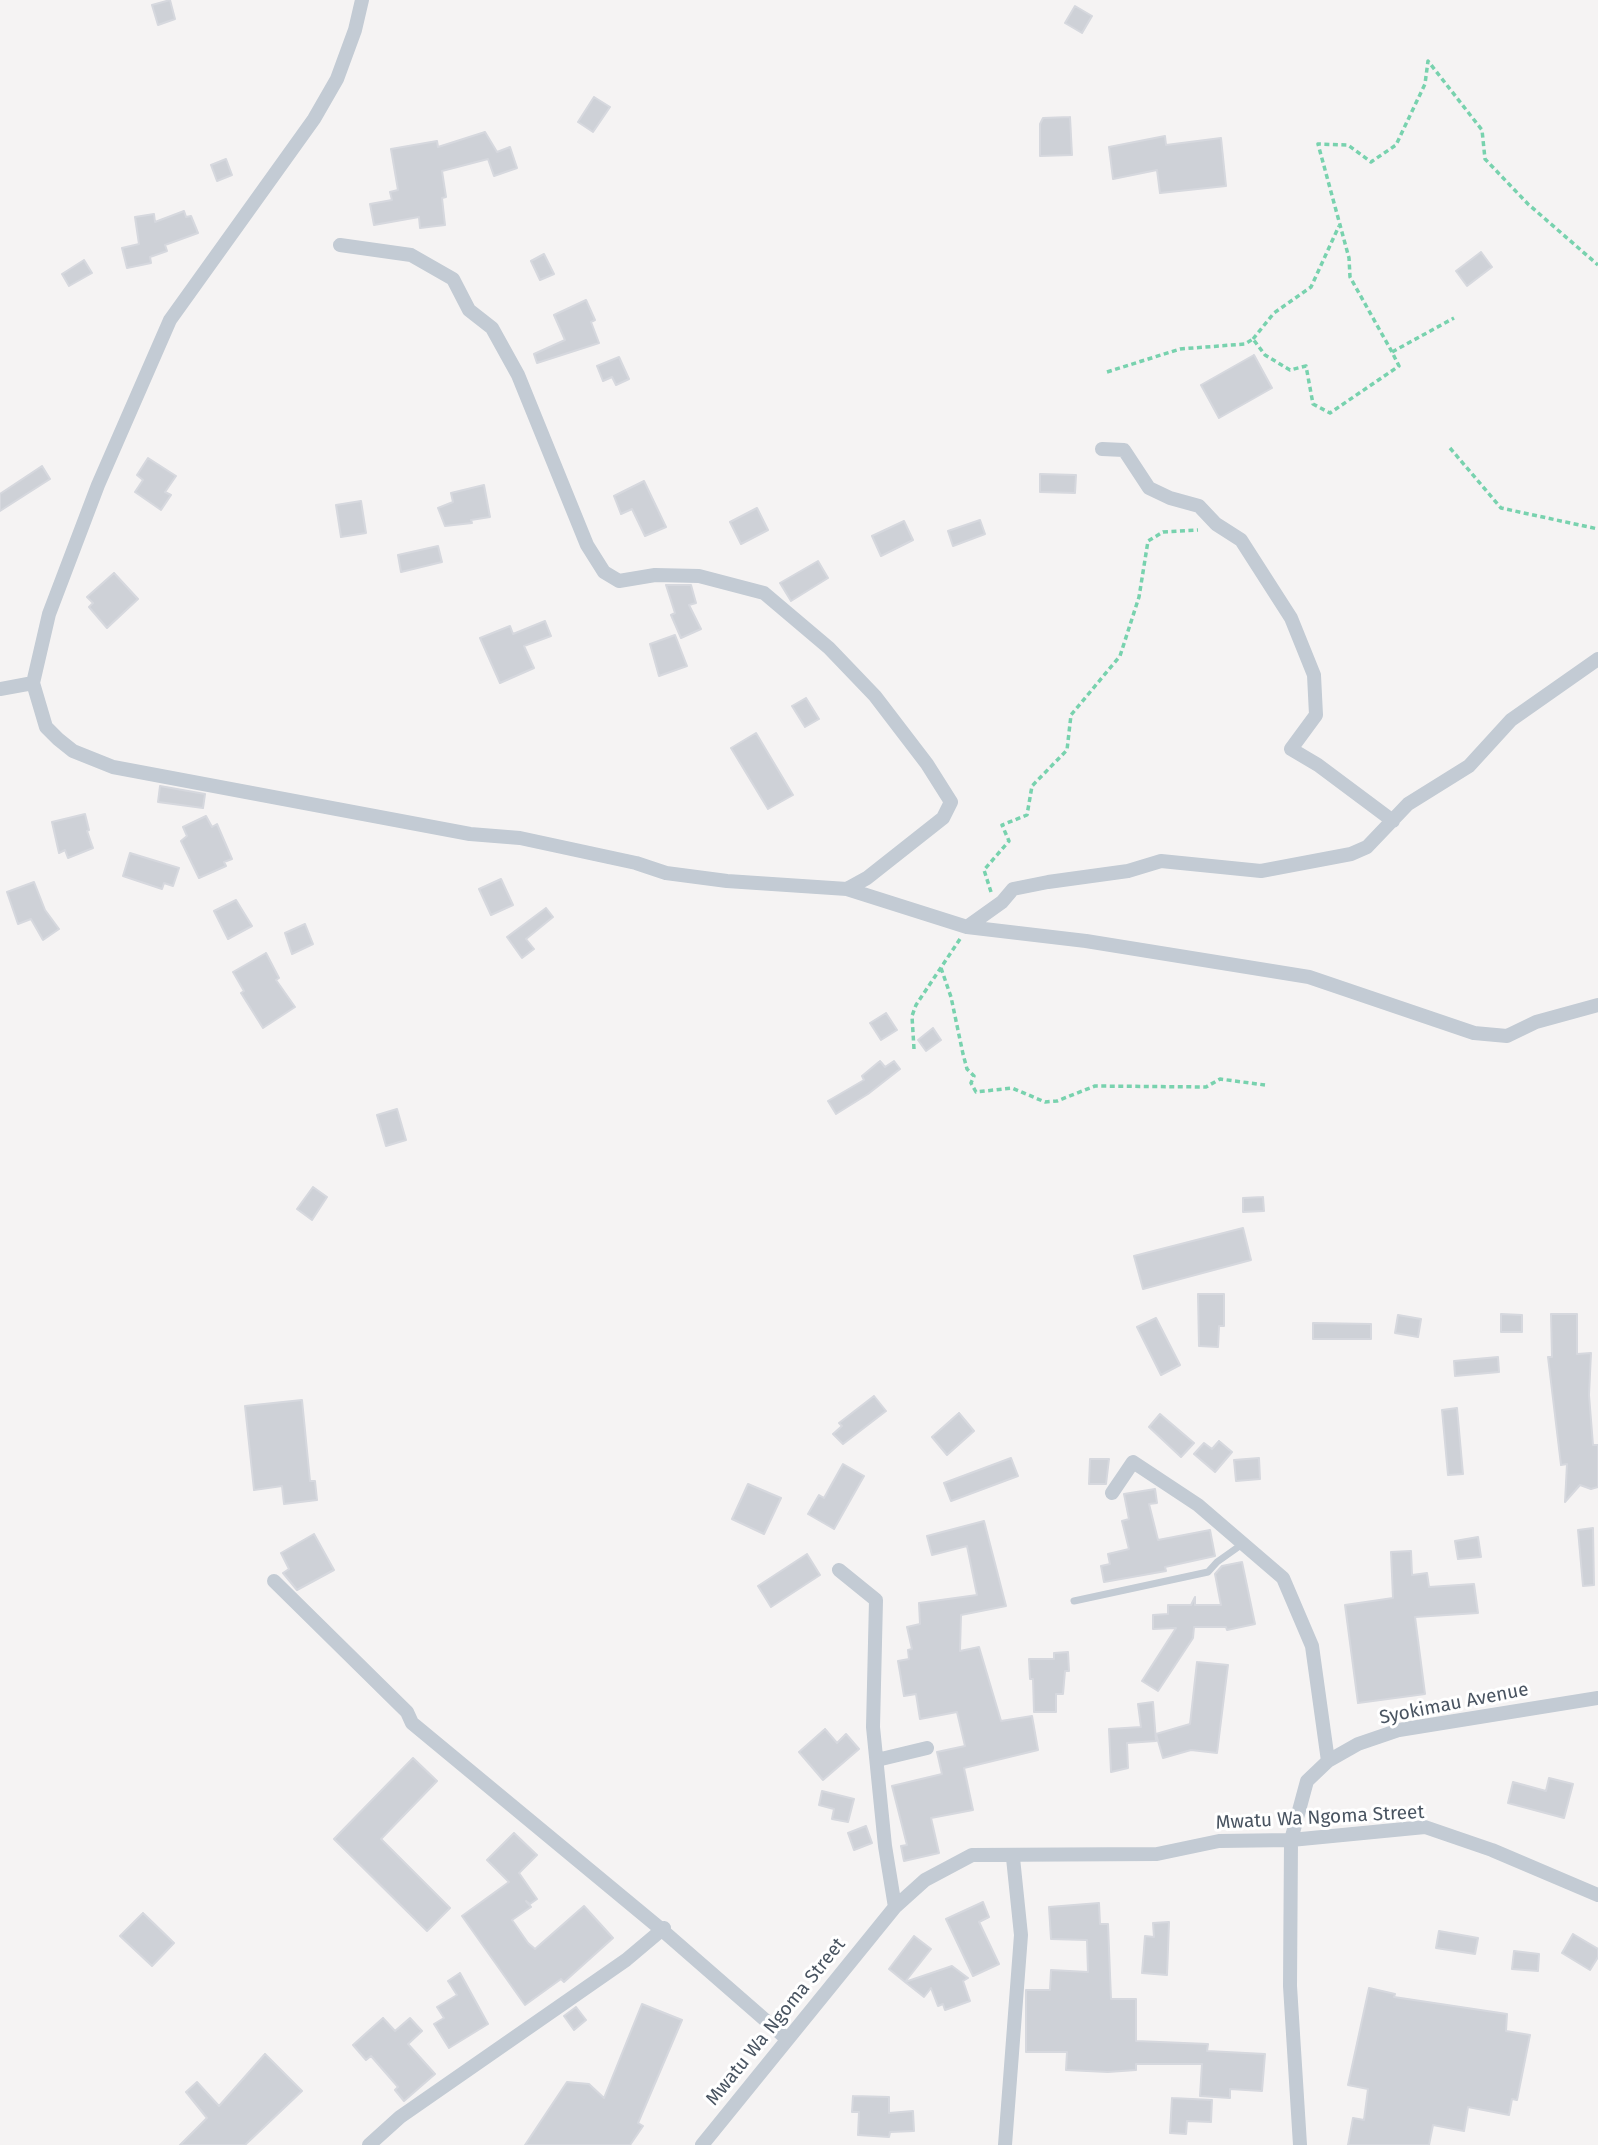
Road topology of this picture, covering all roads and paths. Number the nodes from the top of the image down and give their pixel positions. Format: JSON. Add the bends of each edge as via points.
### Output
{"nodes":[{"id":1,"x":362,"y":0,"type":"edge"},
{"id":2,"x":1340,"y":224,"type":"junction"},
{"id":3,"x":340,"y":245,"type":"dead end"},
{"id":4,"x":1598,"y":265,"type":"edge"},
{"id":5,"x":1454,"y":318,"type":"dead end"},
{"id":6,"x":1253,"y":339,"type":"junction"},
{"id":7,"x":1392,"y":352,"type":"junction"},
{"id":8,"x":1107,"y":372,"type":"dead end"},
{"id":9,"x":1450,"y":448,"type":"dead end"},
{"id":10,"x":1102,"y":449,"type":"dead end"},
{"id":11,"x":1598,"y":529,"type":"edge"},
{"id":12,"x":1205,"y":530,"type":"dead end"},
{"id":13,"x":1598,"y":659,"type":"edge"},
{"id":14,"x":33,"y":683,"type":"junction"},
{"id":15,"x":0,"y":689,"type":"edge"},
{"id":16,"x":1393,"y":821,"type":"junction"},
{"id":17,"x":847,"y":889,"type":"junction"},
{"id":18,"x":1002,"y":902,"type":"junction"},
{"id":19,"x":967,"y":927,"type":"junction"},
{"id":20,"x":941,"y":968,"type":"junction"},
{"id":21,"x":1598,"y":1004,"type":"edge"},
{"id":22,"x":914,"y":1049,"type":"dead end"},
{"id":23,"x":1265,"y":1084,"type":"dead end"},
{"id":24,"x":1112,"y":1493,"type":"dead end"},
{"id":25,"x":1241,"y":1545,"type":"junction"},
{"id":26,"x":839,"y":1570,"type":"dead end"},
{"id":27,"x":274,"y":1581,"type":"dead end"},
{"id":28,"x":1074,"y":1601,"type":"dead end"},
{"id":29,"x":1598,"y":1698,"type":"edge"},
{"id":30,"x":927,"y":1748,"type":"dead end"},
{"id":31,"x":877,"y":1760,"type":"junction"},
{"id":32,"x":1328,"y":1761,"type":"junction"},
{"id":33,"x":1291,"y":1840,"type":"junction"},
{"id":34,"x":1013,"y":1858,"type":"junction"},
{"id":35,"x":1598,"y":1895,"type":"edge"},
{"id":36,"x":895,"y":1907,"type":"junction"},
{"id":37,"x":663,"y":1929,"type":"junction"},
{"id":38,"x":787,"y":2039,"type":"junction"},
{"id":39,"x":369,"y":2145,"type":"edge"},
{"id":40,"x":702,"y":2145,"type":"edge"},
{"id":41,"x":1005,"y":2145,"type":"edge"},
{"id":42,"x":1300,"y":2145,"type":"edge"}],
"edges":[{"from":1,"to":14,"type":"street","via":[[337,79],[314,119],[206,266],[153,354],[49,614]]},
{"from":2,"to":4,"type":"path","via":[[1318,144],[1348,145],[1371,162],[1396,145],[1425,84],[1428,61],[1482,130],[1485,159]]},
{"from":2,"to":6,"type":"path","via":[[1311,287],[1274,313]]},
{"from":2,"to":7,"type":"path","via":[[1350,276]]},
{"from":3,"to":17,"type":"street","via":[[411,255],[453,279],[469,310],[492,328],[519,375],[587,545],[604,572],[619,581],[655,575],[699,576],[764,593],[875,696],[951,802],[943,818]]},
{"from":5,"to":7,"type":"path"},
{"from":6,"to":7,"type":"path","via":[[1265,355],[1290,370],[1306,366],[1313,404],[1330,413],[1399,366]]},
{"from":6,"to":8,"type":"path","via":[[1245,344],[1180,349]]},
{"from":9,"to":11,"type":"path","via":[[1501,508]]},
{"from":10,"to":16,"type":"street","via":[[1124,450],[1149,488],[1199,506],[1241,540],[1292,618],[1314,675],[1316,715],[1291,749]]},
{"from":12,"to":18,"type":"path","via":[[1179,529],[1148,541],[1139,597],[1120,656],[1068,720],[1067,750],[1032,786],[1027,815],[1002,825],[1009,841],[984,870],[988,888]]},
{"from":13,"to":16,"type":"street","via":[[1511,720],[1469,766],[1408,804]]},
{"from":14,"to":15,"type":"street"},
{"from":14,"to":17,"type":"street","via":[[46,727],[80,754],[113,767],[470,834],[520,838],[666,873]]},
{"from":16,"to":18,"type":"street","via":[[1367,847],[1351,854],[1261,870],[1161,861],[1128,871],[1013,889]]},
{"from":17,"to":19,"type":"street"},
{"from":18,"to":19,"type":"street"},
{"from":19,"to":20,"type":"path"},
{"from":19,"to":21,"type":"street","via":[[1309,977],[1474,1033],[1507,1036],[1536,1022]]},
{"from":20,"to":22,"type":"path","via":[[912,1016]]},
{"from":20,"to":23,"type":"path","via":[[976,1092],[1012,1088],[1045,1102],[1095,1086],[1206,1087],[1220,1079]]},
{"from":24,"to":25,"type":"street","via":[[1133,1462],[1198,1505]]},
{"from":25,"to":28,"type":"lane","via":[[1208,1572]]},
{"from":25,"to":32,"type":"street","via":[[1283,1578],[1312,1646]]},
{"from":26,"to":31,"type":"street","via":[[876,1600],[873,1727]]},
{"from":27,"to":37,"type":"street","via":[[407,1712],[412,1723]]},
{"from":29,"to":32,"type":"street","name":"Syokimau Avenue","via":[[1399,1730],[1358,1744]]},
{"from":30,"to":31,"type":"street"},
{"from":31,"to":36,"type":"street"},
{"from":32,"to":33,"type":"street","name":"Syokimau Avenue","via":[[1307,1780]]},
{"from":33,"to":34,"type":"street","name":"Mwatu Wa Ngoma Street","via":[[1219,1841],[1157,1854]]},
{"from":33,"to":35,"type":"street","name":"Mwatu Wa Ngoma Street","via":[[1425,1827]]},
{"from":33,"to":42,"type":"street","name":"Syokimau Avenue","via":[[1290,1986]]},
{"from":34,"to":36,"type":"street","name":"Mwatu Wa Ngoma Street","via":[[972,1855],[925,1880]]},
{"from":34,"to":41,"type":"street","via":[[1021,1935]]},
{"from":36,"to":38,"type":"street","name":"Mwatu Wa Ngoma Street"},
{"from":37,"to":38,"type":"street"},
{"from":37,"to":39,"type":"street","via":[[626,1960],[400,2117]]},
{"from":38,"to":40,"type":"street","name":"Mwatu Wa Ngoma Street"}]}
